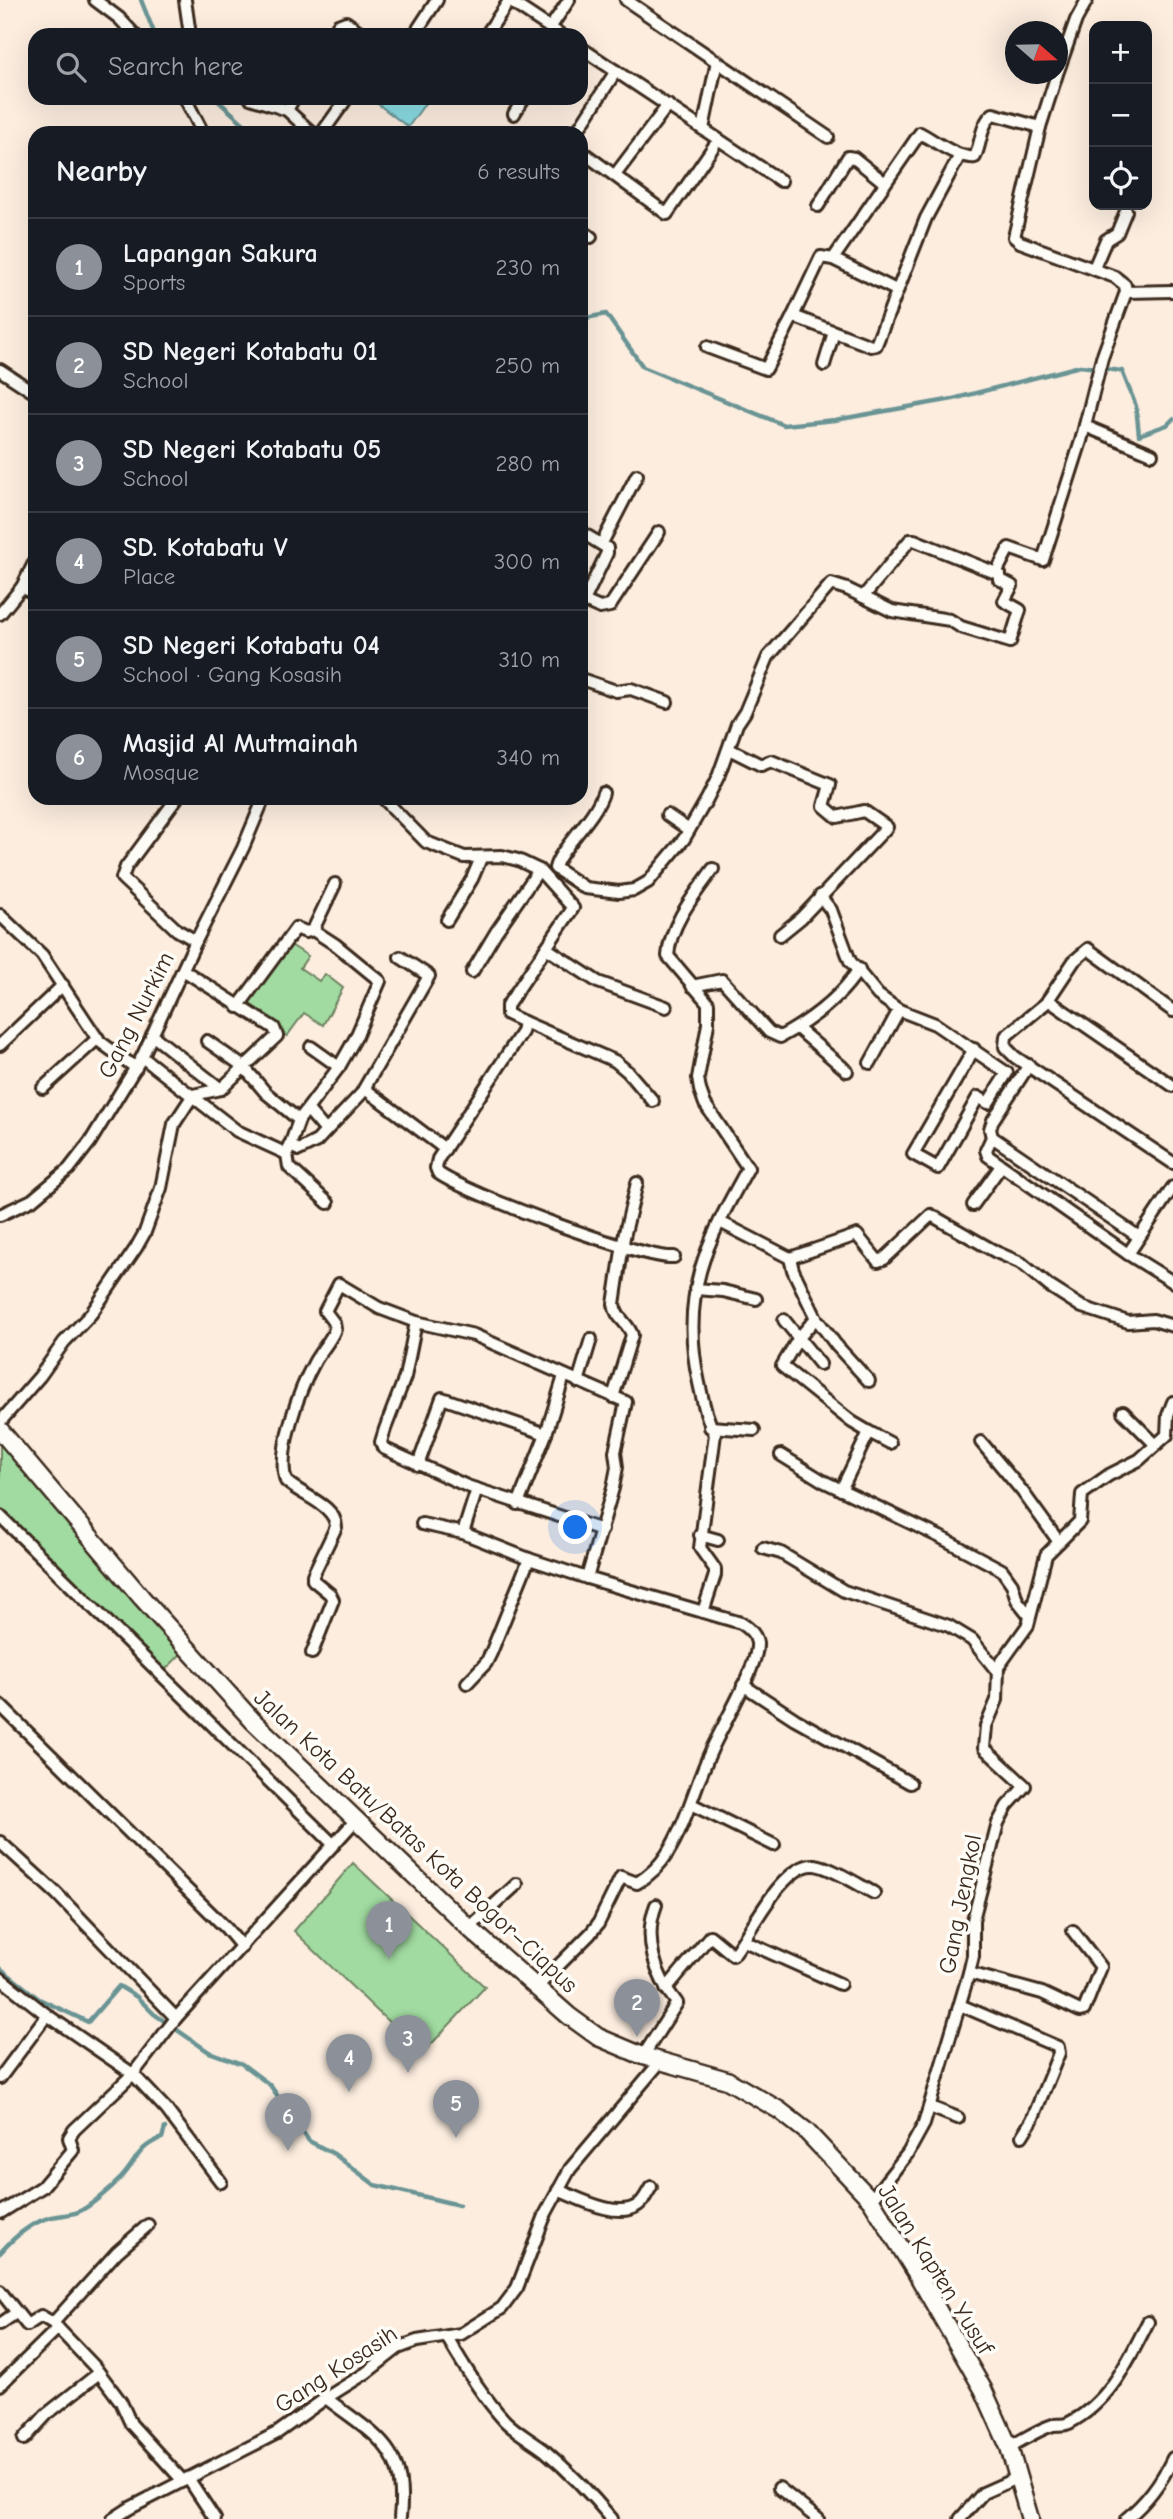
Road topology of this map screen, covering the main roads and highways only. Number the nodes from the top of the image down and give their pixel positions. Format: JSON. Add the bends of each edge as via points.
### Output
{"nodes":[{"id":1,"x":0,"y":1430,"type":"edge"},
{"id":2,"x":661,"y":2061,"type":"joint"},
{"id":3,"x":1030,"y":2519,"type":"edge"}],
"edges":[{"from":1,"to":2,"type":"main road","name":"Jalan Kota Batu/Batas Kota Bogor–Ciapus","via":[[253,1721],[355,1821],[569,2016],[598,2037]]},
{"from":2,"to":3,"type":"main road","name":"Jalan Kapten Yusuf","via":[[726,2080],[779,2110],[806,2131],[871,2200],[983,2389],[1009,2447]]}]}
